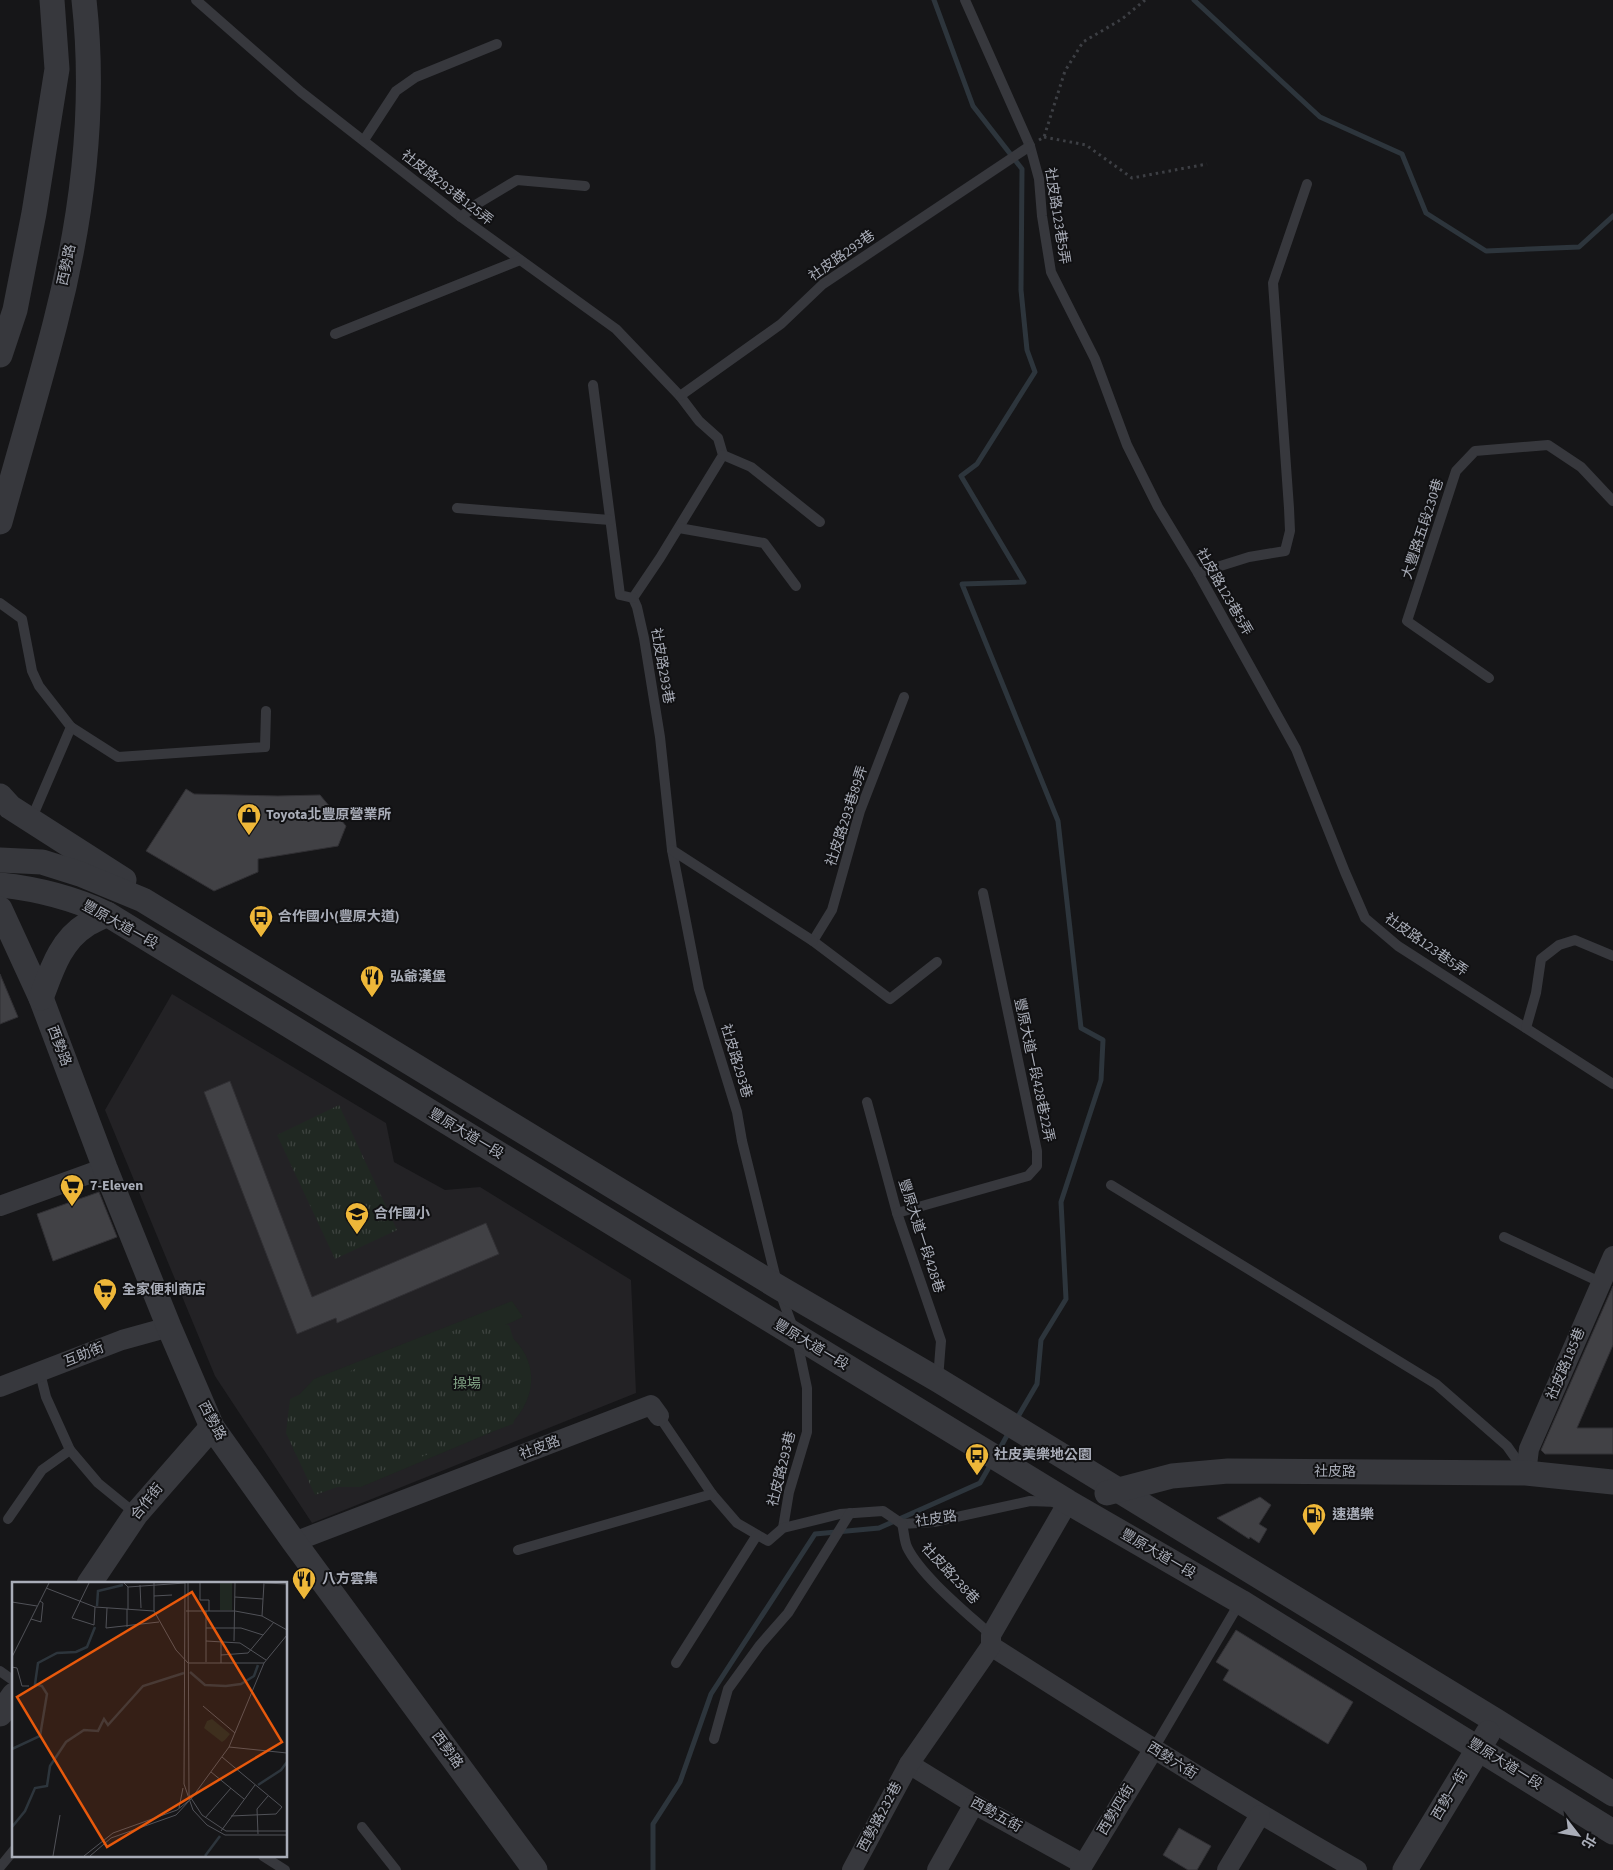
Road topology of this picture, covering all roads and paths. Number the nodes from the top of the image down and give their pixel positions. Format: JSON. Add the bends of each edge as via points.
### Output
{"nodes":[{"id":1,"x":52,"y":0,"type":"edge"},
{"id":2,"x":84,"y":0,"type":"edge"},
{"id":3,"x":196,"y":0,"type":"edge"},
{"id":4,"x":965,"y":0,"type":"edge"},
{"id":5,"x":1145,"y":0,"type":"edge"},
{"id":6,"x":497,"y":44,"type":"dead end"},
{"id":7,"x":1044,"y":137,"type":"junction"},
{"id":8,"x":364,"y":140,"type":"junction"},
{"id":9,"x":1030,"y":146,"type":"junction"},
{"id":10,"x":1207,"y":164,"type":"dead end"},
{"id":11,"x":1307,"y":184,"type":"dead end"},
{"id":12,"x":585,"y":186,"type":"dead end"},
{"id":13,"x":461,"y":217,"type":"junction"},
{"id":14,"x":520,"y":260,"type":"junction"},
{"id":15,"x":335,"y":334,"type":"dead end"},
{"id":16,"x":0,"y":355,"type":"edge"},
{"id":17,"x":593,"y":385,"type":"dead end"},
{"id":18,"x":680,"y":396,"type":"junction"},
{"id":19,"x":723,"y":455,"type":"junction"},
{"id":20,"x":1613,"y":501,"type":"edge"},
{"id":21,"x":457,"y":508,"type":"dead end"},
{"id":22,"x":610,"y":520,"type":"junction"},
{"id":23,"x":0,"y":522,"type":"edge"},
{"id":24,"x":820,"y":522,"type":"dead end"},
{"id":25,"x":679,"y":528,"type":"junction"},
{"id":26,"x":1198,"y":574,"type":"junction"},
{"id":27,"x":796,"y":586,"type":"dead end"},
{"id":28,"x":633,"y":598,"type":"junction"},
{"id":29,"x":0,"y":603,"type":"edge"},
{"id":30,"x":1489,"y":678,"type":"dead end"},
{"id":31,"x":904,"y":697,"type":"dead end"},
{"id":32,"x":266,"y":711,"type":"dead end"},
{"id":33,"x":71,"y":727,"type":"junction"},
{"id":34,"x":0,"y":796,"type":"edge"},
{"id":35,"x":31,"y":820,"type":"junction"},
{"id":36,"x":672,"y":850,"type":"junction"},
{"id":37,"x":0,"y":860,"type":"edge"},
{"id":38,"x":0,"y":885,"type":"edge"},
{"id":39,"x":983,"y":893,"type":"dead end"},
{"id":40,"x":142,"y":900,"type":"junction"},
{"id":41,"x":0,"y":910,"type":"edge"},
{"id":42,"x":107,"y":914,"type":"junction"},
{"id":43,"x":7,"y":938,"type":"edge"},
{"id":44,"x":813,"y":941,"type":"junction"},
{"id":45,"x":1613,"y":956,"type":"edge"},
{"id":46,"x":938,"y":962,"type":"dead end"},
{"id":47,"x":41,"y":998,"type":"junction"},
{"id":48,"x":1526,"y":1028,"type":"junction"},
{"id":49,"x":1613,"y":1084,"type":"edge"},
{"id":50,"x":867,"y":1102,"type":"dead end"},
{"id":51,"x":106,"y":1168,"type":"junction"},
{"id":52,"x":1111,"y":1185,"type":"dead end"},
{"id":53,"x":0,"y":1206,"type":"edge"},
{"id":54,"x":897,"y":1213,"type":"junction"},
{"id":55,"x":1504,"y":1237,"type":"dead end"},
{"id":56,"x":1613,"y":1256,"type":"edge"},
{"id":57,"x":1602,"y":1282,"type":"junction"},
{"id":58,"x":778,"y":1287,"type":"junction"},
{"id":59,"x":169,"y":1327,"type":"junction"},
{"id":60,"x":796,"y":1336,"type":"junction"},
{"id":61,"x":40,"y":1373,"type":"junction"},
{"id":62,"x":938,"y":1380,"type":"junction"},
{"id":63,"x":0,"y":1387,"type":"edge"},
{"id":64,"x":659,"y":1416,"type":"joint"},
{"id":65,"x":212,"y":1427,"type":"junction"},
{"id":66,"x":70,"y":1450,"type":"junction"},
{"id":67,"x":1526,"y":1473,"type":"junction"},
{"id":68,"x":1613,"y":1482,"type":"edge"},
{"id":69,"x":1118,"y":1491,"type":"junction"},
{"id":70,"x":712,"y":1494,"type":"junction"},
{"id":71,"x":1068,"y":1502,"type":"junction"},
{"id":72,"x":850,"y":1513,"type":"junction"},
{"id":73,"x":136,"y":1514,"type":"junction"},
{"id":74,"x":8,"y":1519,"type":"dead end"},
{"id":75,"x":902,"y":1524,"type":"junction"},
{"id":76,"x":783,"y":1528,"type":"junction"},
{"id":77,"x":756,"y":1535,"type":"junction"},
{"id":78,"x":294,"y":1542,"type":"junction"},
{"id":79,"x":518,"y":1550,"type":"dead end"},
{"id":80,"x":90,"y":1582,"type":"edge"},
{"id":81,"x":1241,"y":1602,"type":"junction"},
{"id":82,"x":991,"y":1640,"type":"junction"},
{"id":83,"x":676,"y":1664,"type":"dead end"},
{"id":84,"x":0,"y":1671,"type":"edge"},
{"id":85,"x":12,"y":1680,"type":"edge"},
{"id":86,"x":12,"y":1698,"type":"edge"},
{"id":87,"x":0,"y":1714,"type":"edge"},
{"id":88,"x":1496,"y":1721,"type":"junction"},
{"id":89,"x":714,"y":1739,"type":"dead end"},
{"id":90,"x":1479,"y":1748,"type":"junction"},
{"id":91,"x":1153,"y":1750,"type":"junction"},
{"id":92,"x":909,"y":1764,"type":"junction"},
{"id":93,"x":1613,"y":1794,"type":"edge"},
{"id":94,"x":974,"y":1804,"type":"junction"},
{"id":95,"x":1260,"y":1815,"type":"junction"},
{"id":96,"x":362,"y":1827,"type":"dead end"},
{"id":97,"x":1613,"y":1832,"type":"edge"},
{"id":98,"x":12,"y":1852,"type":"edge"},
{"id":99,"x":266,"y":1858,"type":"edge"},
{"id":100,"x":0,"y":1867,"type":"edge"},
{"id":101,"x":1082,"y":1867,"type":"edge"},
{"id":102,"x":285,"y":1870,"type":"edge"},
{"id":103,"x":396,"y":1870,"type":"edge"},
{"id":104,"x":535,"y":1870,"type":"edge"},
{"id":105,"x":852,"y":1870,"type":"edge"},
{"id":106,"x":937,"y":1870,"type":"edge"},
{"id":107,"x":1226,"y":1870,"type":"edge"},
{"id":108,"x":1356,"y":1870,"type":"edge"},
{"id":109,"x":1405,"y":1870,"type":"edge"}],
"edges":[{"from":1,"to":16,"type":"street","via":[[57,69],[15,310]]},
{"from":2,"to":23,"type":"street","name":"西勢路","via":[[88,115],[77,218],[55,323]]},
{"from":3,"to":8,"type":"lane","name":"社皮路293巷125弄","via":[[302,92]]},
{"from":4,"to":9,"type":"lane","name":"社皮路123巷5弄"},
{"from":5,"to":7,"type":"path","via":[[1122,19],[1083,42],[1065,71]]},
{"from":6,"to":8,"type":"lane","via":[[416,78],[396,91]]},
{"from":7,"to":9,"type":"path"},
{"from":7,"to":10,"type":"path","via":[[1086,145],[1132,178]]},
{"from":8,"to":13,"type":"lane","name":"社皮路293巷125弄"},
{"from":9,"to":18,"type":"lane","name":"社皮路293巷","via":[[824,284],[781,324]]},
{"from":9,"to":26,"type":"lane","name":"社皮路123巷5弄","via":[[1039,179],[1052,272],[1095,359],[1127,445],[1158,507]]},
{"from":11,"to":26,"type":"lane","via":[[1273,283],[1290,531],[1284,551],[1249,557]]},
{"from":12,"to":13,"type":"lane","via":[[517,180]]},
{"from":13,"to":14,"type":"lane","name":"社皮路293巷125弄"},
{"from":14,"to":15,"type":"lane"},
{"from":14,"to":18,"type":"lane","name":"社皮路293巷125弄","via":[[616,329]]},
{"from":17,"to":22,"type":"lane","name":"社皮路293巷"},
{"from":18,"to":19,"type":"lane","via":[[699,421],[718,438]]},
{"from":19,"to":24,"type":"lane","via":[[751,466]]},
{"from":19,"to":25,"type":"lane"},
{"from":20,"to":30,"type":"lane","name":"大豐路五段230巷","via":[[1580,467],[1548,444],[1475,451],[1456,471],[1407,621]]},
{"from":21,"to":22,"type":"lane"},
{"from":22,"to":28,"type":"lane","name":"社皮路293巷","via":[[620,595]]},
{"from":25,"to":27,"type":"lane","via":[[764,543]]},
{"from":25,"to":28,"type":"lane"},
{"from":26,"to":48,"type":"lane","name":"社皮路123巷5弄","via":[[1296,749],[1365,918],[1398,946]]},
{"from":28,"to":36,"type":"lane","name":"社皮路293巷","via":[[644,638],[660,737]]},
{"from":29,"to":33,"type":"lane","via":[[22,619],[32,670],[39,686]]},
{"from":31,"to":44,"type":"lane","name":"社皮路293巷89弄","via":[[860,811],[832,910]]},
{"from":32,"to":33,"type":"lane","via":[[265,747],[118,757]]},
{"from":33,"to":35,"type":"lane"},
{"from":34,"to":35,"type":"street","via":[[10,807]]},
{"from":35,"to":40,"type":"street","via":[[124,880]]},
{"from":36,"to":44,"type":"lane"},
{"from":36,"to":58,"type":"lane","name":"社皮路293巷","via":[[699,989],[737,1112]]},
{"from":37,"to":40,"type":"street","name":"豐原大道一段","via":[[42,862]]},
{"from":38,"to":42,"type":"street","name":"豐原大道一段","via":[[60,896]]},
{"from":39,"to":54,"type":"lane","name":"豐原大道一段428巷22弄","via":[[1037,1151],[1037,1166],[1028,1176]]},
{"from":40,"to":58,"type":"street","name":"豐原大道一段"},
{"from":41,"to":43,"type":"street","name":"西勢路"},
{"from":42,"to":47,"type":"street","via":[[84,926],[67,942],[55,961]]},
{"from":42,"to":60,"type":"street","name":"豐原大道一段"},
{"from":43,"to":47,"type":"street","name":"西勢路"},
{"from":44,"to":46,"type":"lane","via":[[890,1000]]},
{"from":45,"to":48,"type":"lane","via":[[1575,940],[1559,946],[1541,960]]},
{"from":47,"to":51,"type":"street","name":"西勢路"},
{"from":48,"to":49,"type":"lane","name":"社皮路123巷5弄"},
{"from":50,"to":54,"type":"lane","name":"豐原大道一段428巷"},
{"from":51,"to":53,"type":"street"},
{"from":51,"to":59,"type":"street","name":"西勢路"},
{"from":52,"to":67,"type":"lane","via":[[1436,1384],[1507,1446]]},
{"from":54,"to":62,"type":"lane","name":"豐原大道一段428巷","via":[[941,1341]]},
{"from":55,"to":57,"type":"lane"},
{"from":56,"to":57,"type":"street","name":"社皮路185巷"},
{"from":57,"to":67,"type":"street","name":"社皮路185巷","via":[[1529,1449]]},
{"from":58,"to":60,"type":"lane","name":"社皮路293巷"},
{"from":58,"to":62,"type":"street","name":"豐原大道一段"},
{"from":59,"to":61,"type":"street","name":"互助街","via":[[122,1340]]},
{"from":59,"to":65,"type":"street","name":"西勢路"},
{"from":60,"to":71,"type":"street","name":"豐原大道一段"},
{"from":60,"to":76,"type":"lane","name":"社皮路293巷","via":[[807,1388],[807,1432],[789,1492]]},
{"from":61,"to":63,"type":"street","name":"互助街"},
{"from":61,"to":66,"type":"lane","via":[[46,1397]]},
{"from":62,"to":69,"type":"street","name":"豐原大道一段"},
{"from":64,"to":70,"type":"lane","name":"社皮路"},
{"from":64,"to":78,"type":"street","name":"社皮路","via":[[651,1406]]},
{"from":65,"to":73,"type":"street","name":"合作街"},
{"from":65,"to":78,"type":"street","name":"西勢路"},
{"from":66,"to":73,"type":"lane","via":[[98,1483]]},
{"from":66,"to":74,"type":"lane","via":[[42,1470]]},
{"from":67,"to":68,"type":"street","name":"社皮路"},
{"from":67,"to":69,"type":"street","name":"社皮路","via":[[1228,1471],[1172,1476]]},
{"from":69,"to":71,"type":"street","name":"社皮路"},
{"from":69,"to":88,"type":"street","name":"豐原大道一段"},
{"from":70,"to":77,"type":"lane","name":"社皮路","via":[[737,1523]]},
{"from":70,"to":79,"type":"lane"},
{"from":71,"to":75,"type":"lane","name":"社皮路","via":[[1030,1501],[934,1522]]},
{"from":71,"to":81,"type":"street","name":"豐原大道一段"},
{"from":71,"to":82,"type":"street","name":"西勢路232巷"},
{"from":72,"to":75,"type":"lane","name":"社皮路","via":[[883,1511]]},
{"from":72,"to":76,"type":"lane","name":"社皮路"},
{"from":72,"to":89,"type":"lane","via":[[788,1613],[728,1689]]},
{"from":73,"to":80,"type":"street","name":"合作街"},
{"from":75,"to":82,"type":"lane","name":"社皮路238巷","via":[[907,1547],[920,1565]]},
{"from":76,"to":77,"type":"lane","name":"社皮路","via":[[768,1541]]},
{"from":77,"to":83,"type":"lane"},
{"from":78,"to":104,"type":"street","name":"西勢路"},
{"from":81,"to":90,"type":"street","name":"豐原大道一段"},
{"from":81,"to":91,"type":"lane"},
{"from":82,"to":91,"type":"street","name":"西勢六街"},
{"from":82,"to":92,"type":"street","name":"西勢路232巷"},
{"from":84,"to":85,"type":"lane"},
{"from":86,"to":87,"type":"street"},
{"from":88,"to":90,"type":"street","name":"西勢一街"},
{"from":88,"to":93,"type":"street","name":"豐原大道一段"},
{"from":90,"to":97,"type":"street","name":"豐原大道一段"},
{"from":90,"to":109,"type":"street","name":"西勢一街"},
{"from":91,"to":95,"type":"street","name":"西勢六街"},
{"from":91,"to":101,"type":"street","name":"西勢四街"},
{"from":92,"to":94,"type":"street","name":"西勢五街"},
{"from":92,"to":105,"type":"street","name":"西勢路232巷"},
{"from":94,"to":101,"type":"street","name":"西勢五街"},
{"from":94,"to":106,"type":"street"},
{"from":95,"to":107,"type":"street"},
{"from":95,"to":108,"type":"street","name":"西勢六街"},
{"from":96,"to":103,"type":"lane"},
{"from":98,"to":100,"type":"lane"},
{"from":99,"to":102,"type":"lane"}]}
